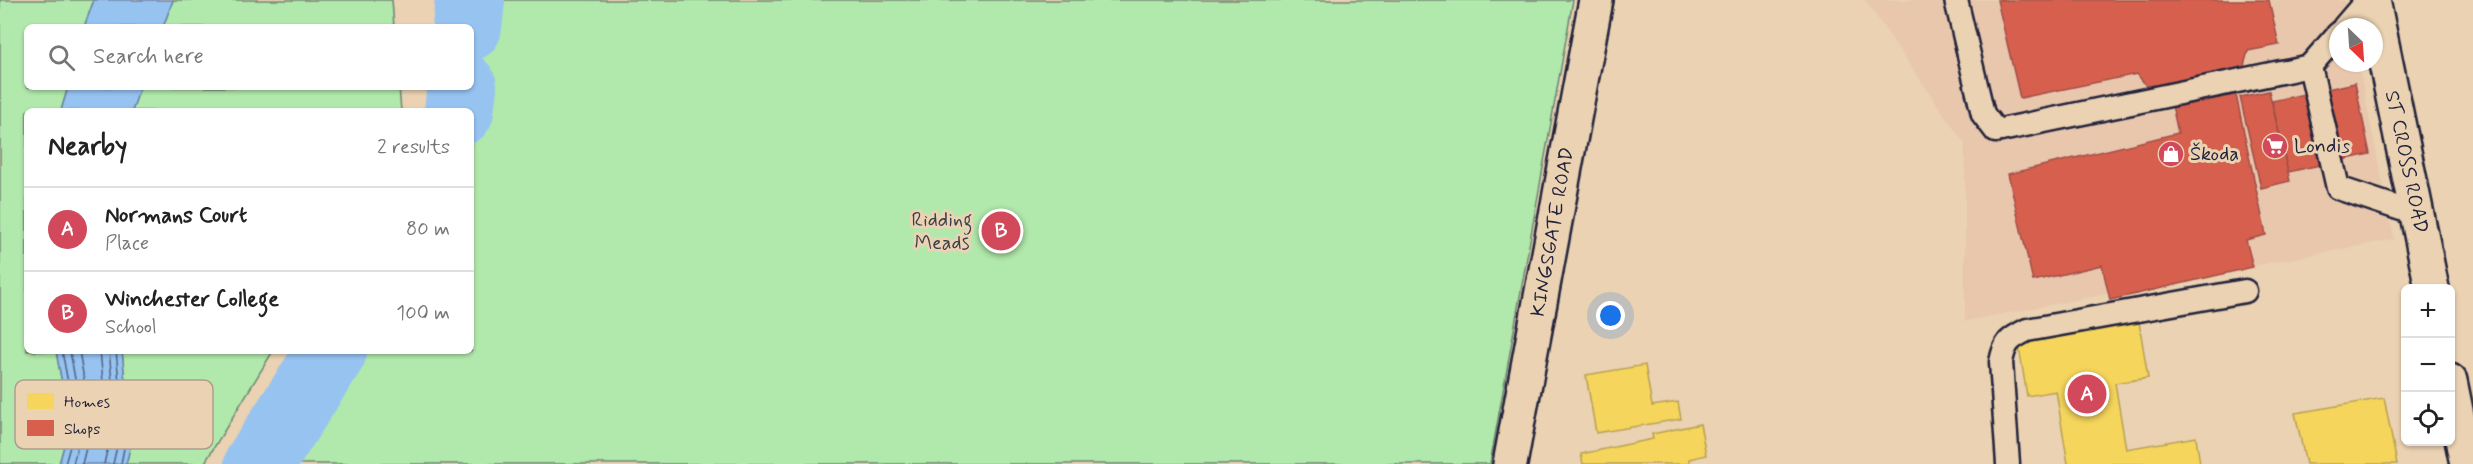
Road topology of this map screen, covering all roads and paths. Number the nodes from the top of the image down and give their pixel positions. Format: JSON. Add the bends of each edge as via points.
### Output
{"nodes":[{"id":1,"x":1596,"y":0,"type":"edge"},
{"id":2,"x":1956,"y":0,"type":"edge"},
{"id":3,"x":2367,"y":0,"type":"edge"},
{"id":4,"x":2373,"y":0,"type":"edge"},
{"id":5,"x":2352,"y":18,"type":"edge"},
{"id":6,"x":2329,"y":44,"type":"edge"},
{"id":7,"x":2310,"y":66,"type":"junction"},
{"id":8,"x":2416,"y":214,"type":"junction"},
{"id":9,"x":2431,"y":284,"type":"edge"},
{"id":10,"x":2245,"y":291,"type":"dead end"},
{"id":11,"x":2453,"y":392,"type":"edge"},
{"id":12,"x":1510,"y":464,"type":"edge"},
{"id":13,"x":2008,"y":464,"type":"edge"},
{"id":14,"x":2468,"y":464,"type":"edge"}],
"edges":[{"from":1,"to":12,"type":"street","name":"KINGSGATE ROAD"},
{"from":2,"to":7,"type":"lane","via":[[1983,114],[1996,131]]},
{"from":3,"to":5,"type":"lane"},
{"from":4,"to":8,"type":"street","name":"ST CROSS ROAD"},
{"from":6,"to":7,"type":"lane"},
{"from":7,"to":8,"type":"lane","via":[[2338,188]]},
{"from":8,"to":9,"type":"street","name":"ST CROSS ROAD"},
{"from":10,"to":13,"type":"lane","via":[[2028,330],[2012,337],[2004,347],[2001,363]]},
{"from":11,"to":14,"type":"street"}]}
